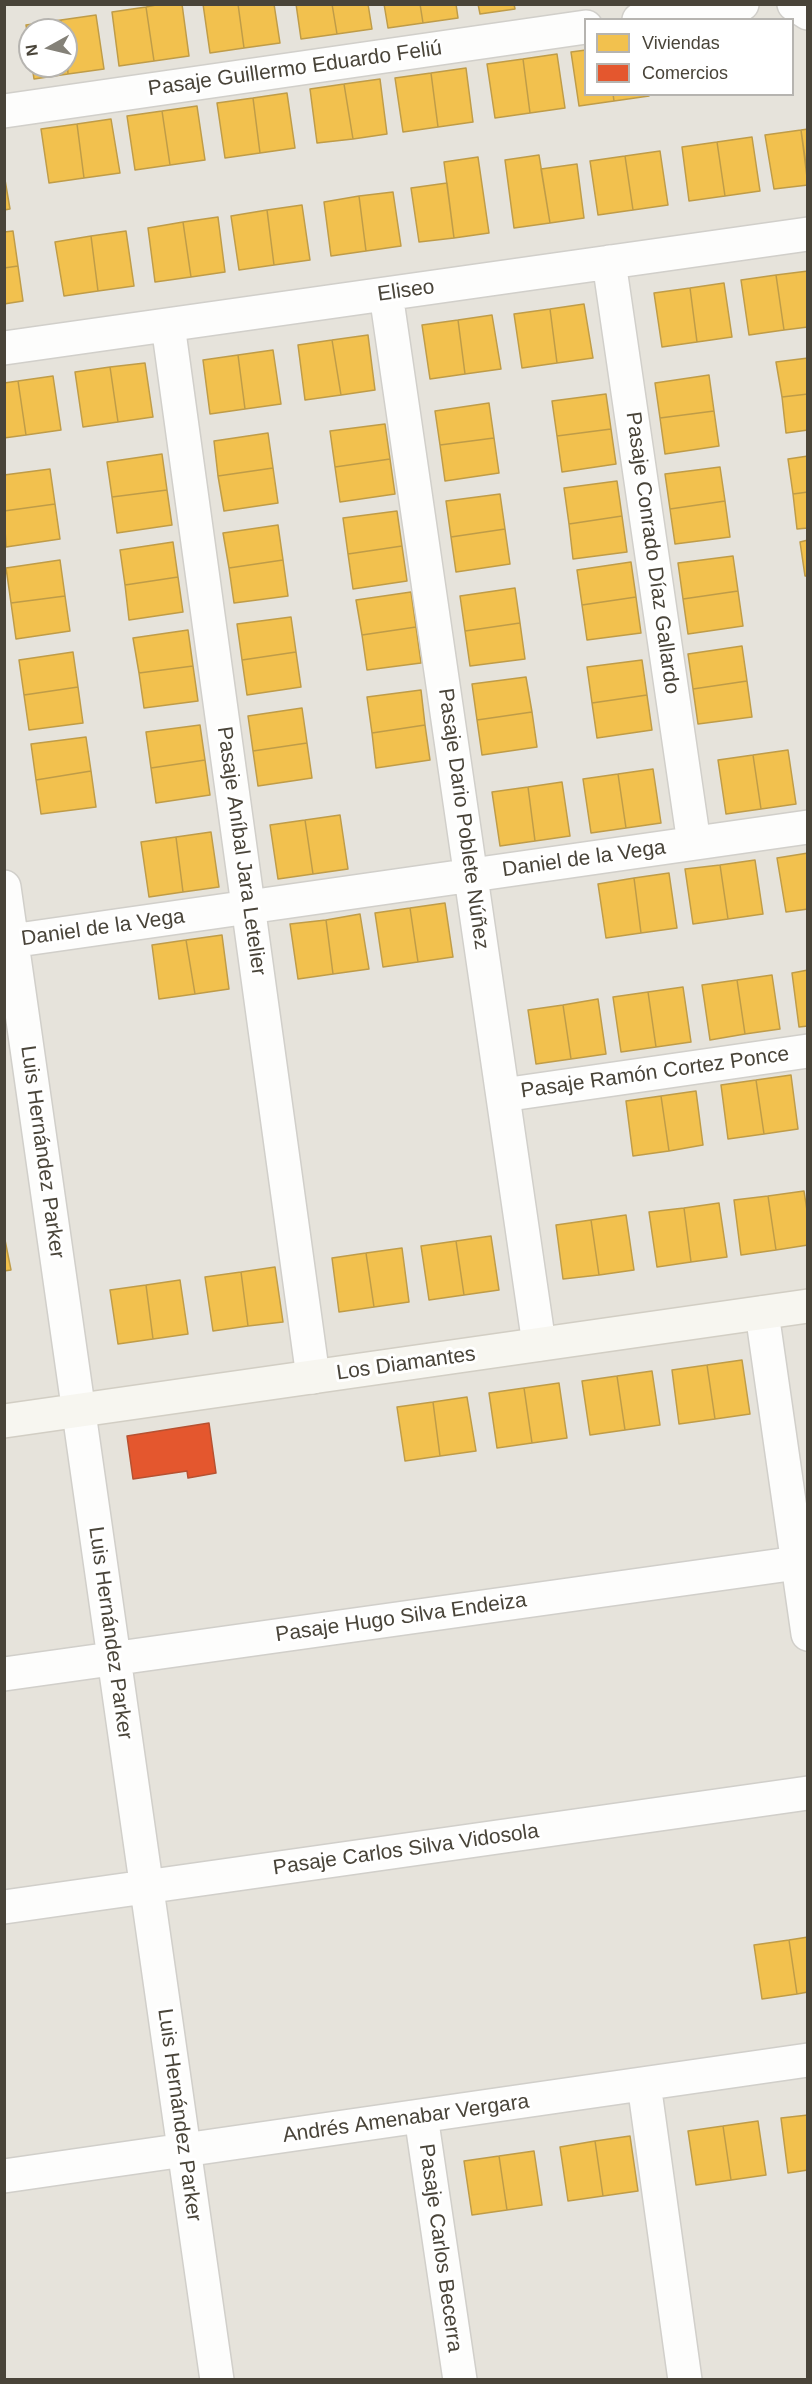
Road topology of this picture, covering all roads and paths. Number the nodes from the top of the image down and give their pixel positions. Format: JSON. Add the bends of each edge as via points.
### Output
{"nodes":[{"id":1,"x":742,"y":4,"type":"edge"},
{"id":2,"x":794,"y":4,"type":"edge"},
{"id":3,"x":807,"y":13,"type":"edge"},
{"id":4,"x":652,"y":18,"type":"edge"},
{"id":5,"x":584,"y":27,"type":"edge"},
{"id":6,"x":4,"y":111,"type":"edge"},
{"id":7,"x":807,"y":234,"type":"edge"},
{"id":8,"x":609,"y":262,"type":"junction"},
{"id":9,"x":386,"y":294,"type":"junction"},
{"id":10,"x":168,"y":325,"type":"junction"},
{"id":11,"x":4,"y":348,"type":"edge"},
{"id":12,"x":807,"y":827,"type":"edge"},
{"id":13,"x":694,"y":843,"type":"junction"},
{"id":14,"x":471,"y":875,"type":"junction"},
{"id":15,"x":4,"y":887,"type":"edge"},
{"id":16,"x":249,"y":908,"type":"junction"},
{"id":17,"x":8,"y":942,"type":"edge"},
{"id":18,"x":807,"y":1051,"type":"edge"},
{"id":19,"x":503,"y":1095,"type":"junction"},
{"id":20,"x":807,"y":1306,"type":"edge"},
{"id":21,"x":762,"y":1313,"type":"junction"},
{"id":22,"x":539,"y":1344,"type":"junction"},
{"id":23,"x":313,"y":1377,"type":"junction"},
{"id":24,"x":79,"y":1410,"type":"junction"},
{"id":25,"x":4,"y":1420,"type":"edge"},
{"id":26,"x":797,"y":1563,"type":"junction"},
{"id":27,"x":807,"y":1634,"type":"edge"},
{"id":28,"x":114,"y":1659,"type":"junction"},
{"id":29,"x":4,"y":1674,"type":"edge"},
{"id":30,"x":807,"y":1793,"type":"edge"},
{"id":31,"x":146,"y":1887,"type":"junction"},
{"id":32,"x":4,"y":1907,"type":"edge"},
{"id":33,"x":807,"y":2060,"type":"edge"},
{"id":34,"x":644,"y":2084,"type":"junction"},
{"id":35,"x":421,"y":2116,"type":"junction"},
{"id":36,"x":184,"y":2151,"type":"junction"},
{"id":37,"x":4,"y":2176,"type":"edge"},
{"id":38,"x":217,"y":2379,"type":"edge"},
{"id":39,"x":460,"y":2379,"type":"edge"},
{"id":40,"x":686,"y":2379,"type":"edge"}],
"edges":[{"from":1,"to":4,"type":"street"},
{"from":2,"to":3,"type":"street"},
{"from":5,"to":6,"type":"street","name":"Pasaje Guillermo Eduardo Feliú"},
{"from":7,"to":8,"type":"street","name":"Eliseo"},
{"from":8,"to":9,"type":"street","name":"Eliseo"},
{"from":8,"to":13,"type":"street","name":"Pasaje Conrado Díaz Gallardo"},
{"from":9,"to":10,"type":"street","name":"Eliseo"},
{"from":9,"to":14,"type":"street","name":"Pasaje Dario Poblete Núñez"},
{"from":10,"to":11,"type":"street","name":"Eliseo"},
{"from":10,"to":16,"type":"street","name":"Pasaje Aníbal Jara Letelier"},
{"from":12,"to":13,"type":"street","name":"Daniel de la Vega"},
{"from":13,"to":14,"type":"street","name":"Daniel de la Vega"},
{"from":14,"to":16,"type":"street","name":"Daniel de la Vega"},
{"from":14,"to":19,"type":"street","name":"Pasaje Dario Poblete Núñez"},
{"from":15,"to":17,"type":"street","name":"Luis Hernández Parker"},
{"from":16,"to":17,"type":"street","name":"Daniel de la Vega"},
{"from":16,"to":23,"type":"street","name":"Pasaje Aníbal Jara Letelier"},
{"from":17,"to":24,"type":"street","name":"Luis Hernández Parker"},
{"from":18,"to":19,"type":"street","name":"Pasaje Ramón Cortez Ponce"},
{"from":19,"to":22,"type":"street","name":"Pasaje Dario Poblete Núñez"},
{"from":20,"to":21,"type":"street","name":"Los Diamantes"},
{"from":21,"to":22,"type":"street","name":"Los Diamantes"},
{"from":21,"to":26,"type":"street"},
{"from":22,"to":23,"type":"street","name":"Los Diamantes"},
{"from":23,"to":24,"type":"street","name":"Los Diamantes"},
{"from":24,"to":25,"type":"street","name":"Los Diamantes"},
{"from":24,"to":28,"type":"street","name":"Luis Hernández Parker"},
{"from":26,"to":27,"type":"street"},
{"from":26,"to":28,"type":"street","name":"Pasaje Hugo Silva Endeiza"},
{"from":28,"to":29,"type":"street","name":"Pasaje Hugo Silva Endeiza"},
{"from":28,"to":31,"type":"street","name":"Luis Hernández Parker"},
{"from":30,"to":31,"type":"street","name":"Pasaje Carlos Silva Vidosola"},
{"from":31,"to":32,"type":"street","name":"Pasaje Carlos Silva Vidosola"},
{"from":31,"to":36,"type":"street","name":"Luis Hernández Parker"},
{"from":33,"to":34,"type":"street","name":"Andrés Amenabar Vergara"},
{"from":34,"to":35,"type":"street","name":"Andrés Amenabar Vergara"},
{"from":34,"to":40,"type":"street"},
{"from":35,"to":36,"type":"street","name":"Andrés Amenabar Vergara"},
{"from":35,"to":39,"type":"street","name":"Pasaje Carlos Becerra"},
{"from":36,"to":37,"type":"street","name":"Andrés Amenabar Vergara"},
{"from":36,"to":38,"type":"street","name":"Luis Hernández Parker"}]}
